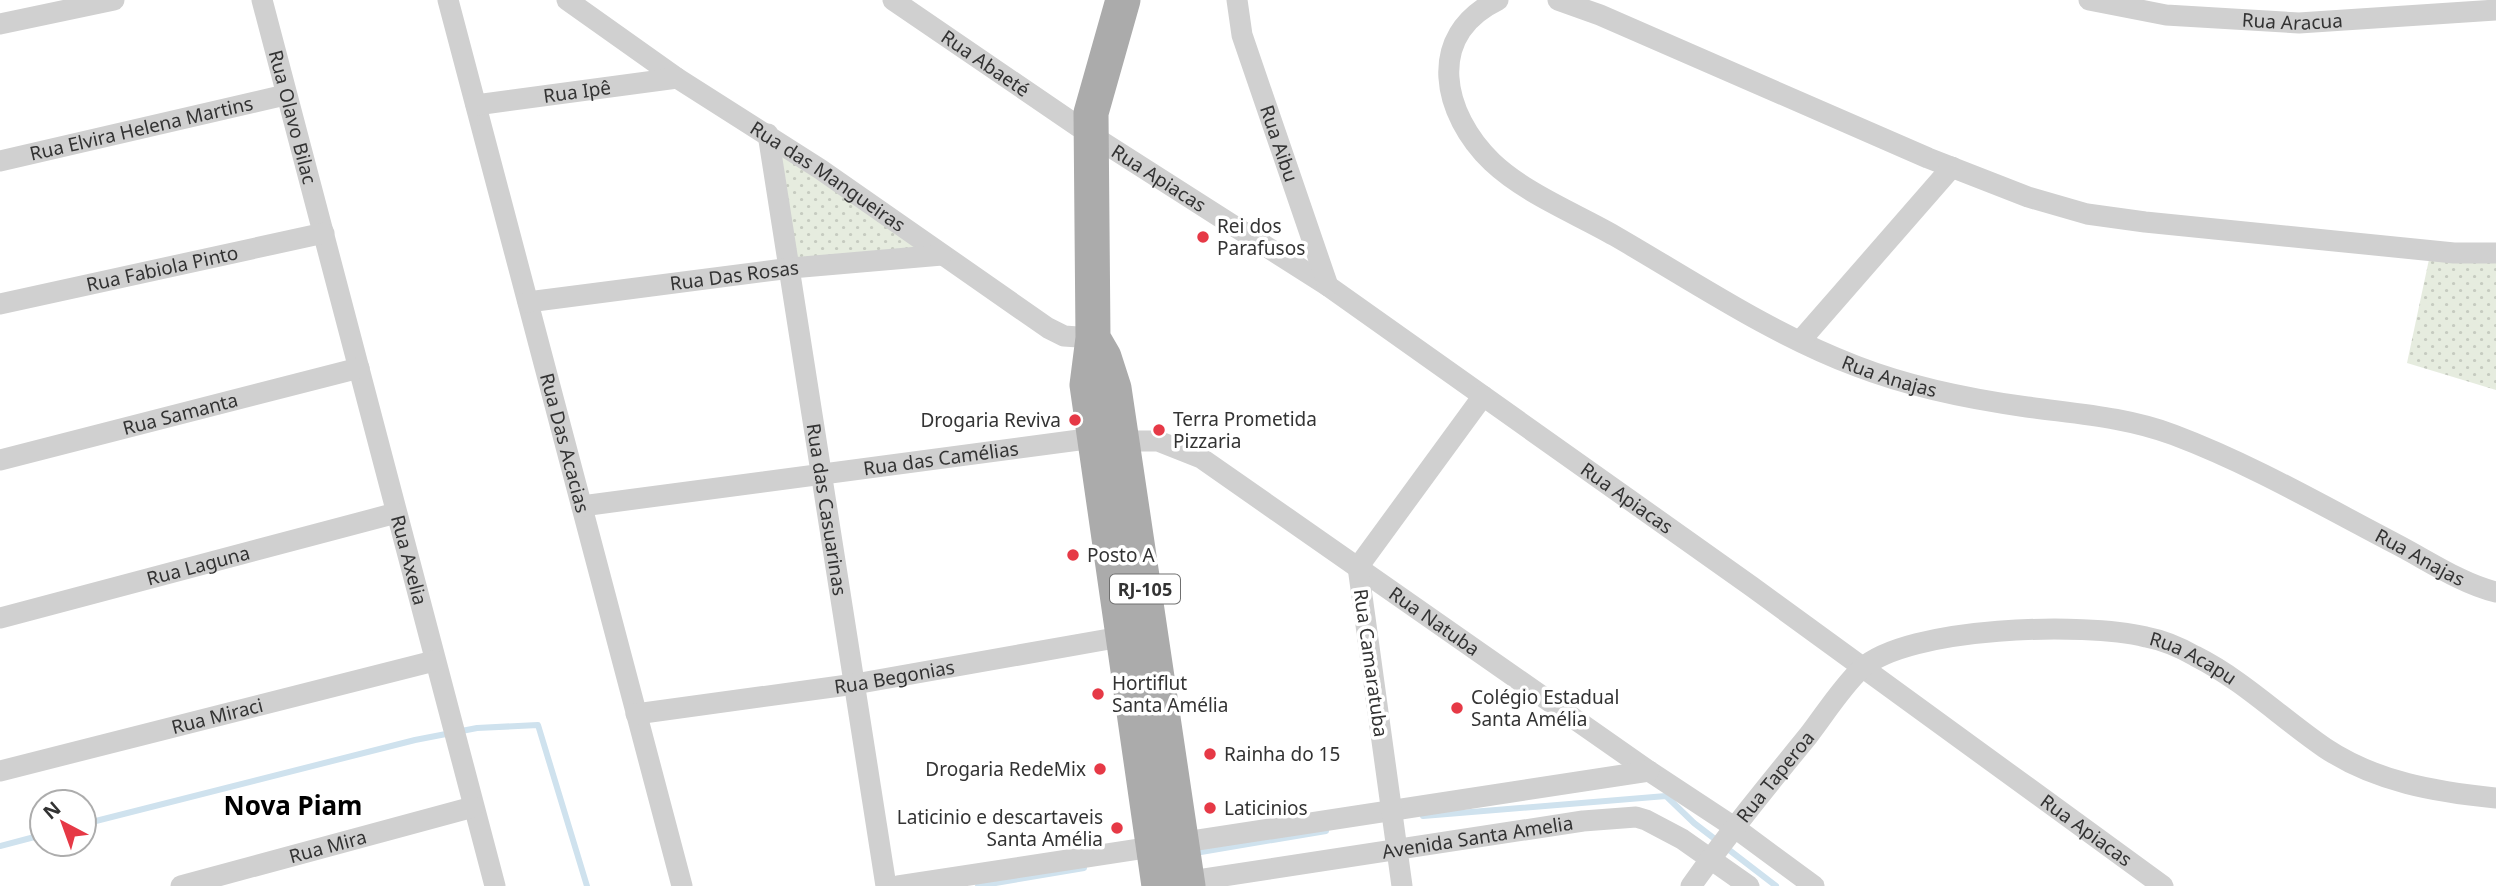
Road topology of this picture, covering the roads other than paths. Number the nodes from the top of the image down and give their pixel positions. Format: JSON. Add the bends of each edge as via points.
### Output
{"nodes":[{"id":1,"x":114,"y":0,"type":"edge"},
{"id":2,"x":262,"y":0,"type":"edge"},
{"id":3,"x":448,"y":0,"type":"edge"},
{"id":4,"x":567,"y":0,"type":"edge"},
{"id":5,"x":893,"y":0,"type":"edge"},
{"id":6,"x":1123,"y":0,"type":"edge"},
{"id":7,"x":1237,"y":0,"type":"edge"},
{"id":8,"x":1498,"y":0,"type":"edge"},
{"id":9,"x":1558,"y":0,"type":"edge"},
{"id":10,"x":2089,"y":0,"type":"edge"},
{"id":11,"x":2496,"y":10,"type":"edge"},
{"id":12,"x":0,"y":24,"type":"edge"},
{"id":13,"x":677,"y":78,"type":"junction"},
{"id":14,"x":285,"y":95,"type":"junction"},
{"id":15,"x":476,"y":105,"type":"junction"},
{"id":16,"x":1084,"y":130,"type":"junction"},
{"id":17,"x":768,"y":134,"type":"junction"},
{"id":18,"x":0,"y":161,"type":"edge"},
{"id":19,"x":1952,"y":167,"type":"junction"},
{"id":20,"x":324,"y":233,"type":"junction"},
{"id":21,"x":2496,"y":253,"type":"edge"},
{"id":22,"x":942,"y":255,"type":"junction"},
{"id":23,"x":791,"y":268,"type":"junction"},
{"id":24,"x":1328,"y":286,"type":"junction"},
{"id":25,"x":528,"y":302,"type":"junction"},
{"id":26,"x":0,"y":304,"type":"edge"},
{"id":27,"x":1093,"y":338,"type":"junction"},
{"id":28,"x":1801,"y":340,"type":"junction"},
{"id":29,"x":359,"y":368,"type":"junction"},
{"id":30,"x":1483,"y":396,"type":"junction"},
{"id":31,"x":1109,"y":440,"type":"junction"},
{"id":32,"x":0,"y":460,"type":"edge"},
{"id":33,"x":823,"y":476,"type":"junction"},
{"id":34,"x":582,"y":506,"type":"junction"},
{"id":35,"x":396,"y":513,"type":"junction"},
{"id":36,"x":1358,"y":567,"type":"junction"},
{"id":37,"x":2496,"y":592,"type":"edge"},
{"id":38,"x":0,"y":618,"type":"edge"},
{"id":39,"x":1137,"y":634,"type":"junction"},
{"id":40,"x":434,"y":661,"type":"junction"},
{"id":41,"x":1863,"y":668,"type":"junction"},
{"id":42,"x":855,"y":684,"type":"junction"},
{"id":43,"x":636,"y":715,"type":"junction"},
{"id":44,"x":0,"y":771,"type":"edge"},
{"id":45,"x":1649,"y":771,"type":"junction"},
{"id":46,"x":2496,"y":798,"type":"edge"},
{"id":47,"x":473,"y":807,"type":"junction"},
{"id":48,"x":1391,"y":812,"type":"junction"},
{"id":49,"x":1734,"y":827,"type":"junction"},
{"id":50,"x":1168,"y":846,"type":"junction"},
{"id":51,"x":1397,"y":850,"type":"junction"},
{"id":52,"x":1710,"y":858,"type":"junction"},
{"id":53,"x":1178,"y":885,"type":"edge"},
{"id":54,"x":181,"y":886,"type":"edge"},
{"id":55,"x":495,"y":886,"type":"edge"},
{"id":56,"x":682,"y":886,"type":"edge"},
{"id":57,"x":887,"y":886,"type":"edge"},
{"id":58,"x":898,"y":886,"type":"edge"},
{"id":59,"x":1402,"y":886,"type":"edge"},
{"id":60,"x":1691,"y":886,"type":"edge"},
{"id":61,"x":1749,"y":886,"type":"edge"},
{"id":62,"x":1814,"y":886,"type":"edge"},
{"id":63,"x":2163,"y":886,"type":"edge"}],
"edges":[{"from":1,"to":12,"type":"street"},
{"from":2,"to":14,"type":"street","name":"Rua Olavo Bilac"},
{"from":3,"to":15,"type":"street","name":"Rua Das Acacias"},
{"from":4,"to":13,"type":"street","name":"Rua das Mangueiras"},
{"from":5,"to":16,"type":"street","name":"Rua Abaeté"},
{"from":6,"to":16,"type":"main road","number":"RJ-105"},
{"from":7,"to":24,"type":"street","name":"Rua Aibu","via":[[1242,35]]},
{"from":8,"to":28,"type":"street","name":"Rua Anajas","via":[[1461,31],[1448,62],[1447,79],[1466,132],[1507,174],[1714,295]]},
{"from":9,"to":19,"type":"street"},
{"from":10,"to":11,"type":"street","name":"Rua Aracua","via":[[2166,15],[2299,23]]},
{"from":13,"to":15,"type":"street","name":"Rua Ipê"},
{"from":13,"to":17,"type":"street","name":"Rua das Mangueiras"},
{"from":14,"to":18,"type":"street","name":"Rua Elvira Helena Martins"},
{"from":14,"to":20,"type":"street","name":"Rua Olavo Bilac"},
{"from":15,"to":25,"type":"street","name":"Rua Das Acacias"},
{"from":16,"to":24,"type":"street","name":"Rua Apiacas"},
{"from":16,"to":27,"type":"main road","number":"RJ-105"},
{"from":17,"to":22,"type":"street","name":"Rua das Mangueiras"},
{"from":17,"to":23,"type":"street","name":"Rua das Casuarinas"},
{"from":19,"to":21,"type":"street","via":[[2087,214],[2454,253]]},
{"from":19,"to":28,"type":"street"},
{"from":20,"to":26,"type":"street","name":"Rua Fabiola Pinto"},
{"from":20,"to":29,"type":"street","name":"Rua Axelia"},
{"from":22,"to":23,"type":"street","name":"Rua Das Rosas"},
{"from":22,"to":27,"type":"street","name":"Rua das Mangueiras","via":[[1048,328],[1065,336]]},
{"from":23,"to":25,"type":"street","name":"Rua Das Rosas"},
{"from":23,"to":33,"type":"street","name":"Rua das Casuarinas"},
{"from":24,"to":30,"type":"street","name":"Rua Apiacas"},
{"from":25,"to":34,"type":"street","name":"Rua Das Acacias"},
{"from":27,"to":31,"type":"main road","number":"RJ-105","via":[[1114,388]]},
{"from":28,"to":37,"type":"street","name":"Rua Anajas","via":[[1855,366],[1926,388],[2100,415],[2172,434],[2245,465]]},
{"from":29,"to":32,"type":"street","name":"Rua Samanta"},
{"from":29,"to":35,"type":"street","name":"Rua Axelia"},
{"from":30,"to":36,"type":"street","name":"Rua Camaratuba"},
{"from":30,"to":41,"type":"street","name":"Rua Apiacas"},
{"from":31,"to":33,"type":"street","name":"Rua das Camélias"},
{"from":31,"to":36,"type":"street","name":"Rua Natuba","via":[[1158,441],[1201,458]]},
{"from":31,"to":39,"type":"main road","number":"RJ-105"},
{"from":33,"to":34,"type":"street","name":"Rua das Camélias"},
{"from":33,"to":42,"type":"street","name":"Rua das Casuarinas"},
{"from":34,"to":43,"type":"street","name":"Rua Das Acacias"},
{"from":35,"to":38,"type":"street","name":"Rua Laguna"},
{"from":35,"to":40,"type":"street","name":"Rua Axelia"},
{"from":36,"to":45,"type":"street","name":"Rua Natuba"},
{"from":36,"to":48,"type":"street","name":"Rua Camaratuba"},
{"from":39,"to":42,"type":"street","name":"Rua Begonias"},
{"from":39,"to":50,"type":"main road","number":"RJ-105"},
{"from":40,"to":44,"type":"street","name":"Rua Miraci"},
{"from":40,"to":47,"type":"street","name":"Rua Axelia"},
{"from":41,"to":46,"type":"street","name":"Rua Acapu","via":[[1908,646],[1965,634],[2028,630],[2147,637],[2194,655],[2354,764],[2422,789]]},
{"from":41,"to":49,"type":"street","name":"Rua Taperoa"},
{"from":41,"to":63,"type":"street","name":"Rua Apiacas"},
{"from":42,"to":43,"type":"street","name":"Rua Begonias"},
{"from":42,"to":57,"type":"street","name":"Rua das Casuarinas"},
{"from":43,"to":56,"type":"street","name":"Rua Das Acacias"},
{"from":45,"to":48,"type":"street","name":"Avenida Santa Amelia"},
{"from":45,"to":49,"type":"street","name":"Rua Natuba"},
{"from":47,"to":54,"type":"street","name":"Rua Mira"},
{"from":47,"to":55,"type":"street","name":"Rua Axelia"},
{"from":48,"to":50,"type":"street","name":"Avenida Santa Amelia"},
{"from":48,"to":51,"type":"street","name":"Rua Camaratuba"},
{"from":49,"to":52,"type":"street","name":"Rua Taperoa"},
{"from":49,"to":62,"type":"street"},
{"from":50,"to":53,"type":"main road","number":"RJ-105"},
{"from":50,"to":58,"type":"street","name":"Avenida Santa Amelia"},
{"from":51,"to":52,"type":"street","name":"Avenida Santa Amelia","via":[[1636,817]]},
{"from":51,"to":53,"type":"street","name":"Avenida Santa Amelia"},
{"from":51,"to":59,"type":"street","name":"Rua Camaratuba"},
{"from":52,"to":60,"type":"street","name":"Rua Taperoa"},
{"from":52,"to":61,"type":"street","name":"Avenida Santa Amelia"}]}
